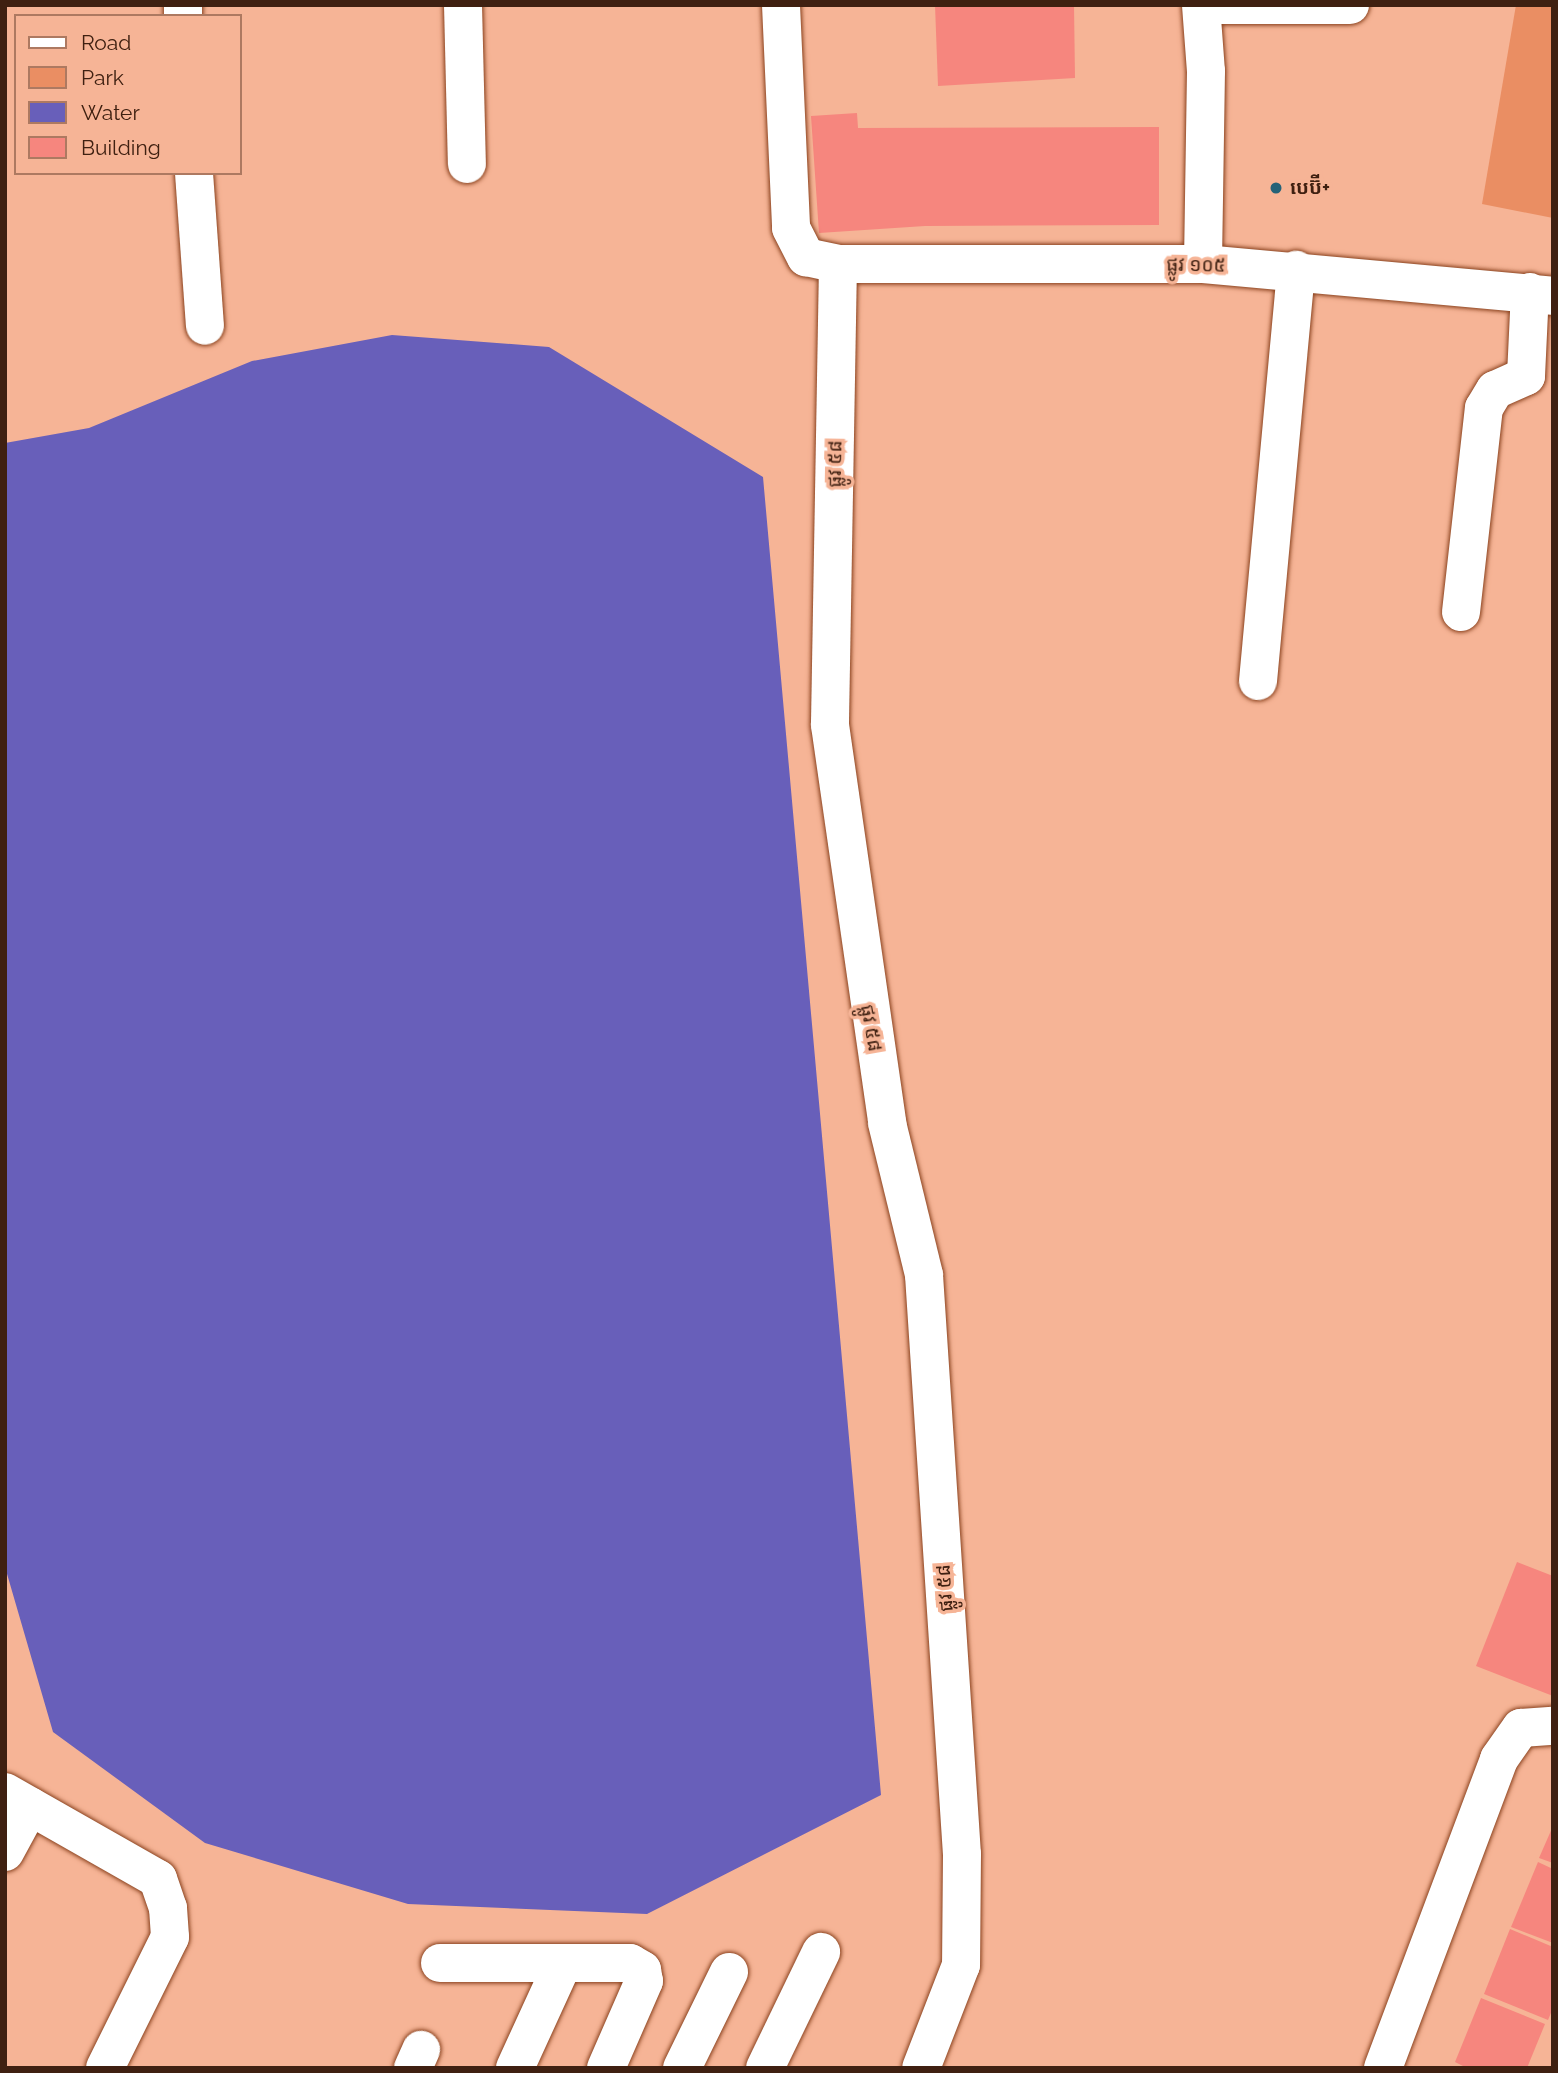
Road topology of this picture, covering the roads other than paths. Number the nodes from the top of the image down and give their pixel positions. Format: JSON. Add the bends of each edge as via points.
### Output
{"nodes":[{"id":1,"x":463,"y":5,"type":"edge"},
{"id":2,"x":781,"y":5,"type":"edge"},
{"id":3,"x":1202,"y":5,"type":"edge"},
{"id":4,"x":1350,"y":5,"type":"edge"},
{"id":5,"x":1266,"y":6,"type":"edge"},
{"id":6,"x":467,"y":164,"type":"dead end"},
{"id":7,"x":194,"y":175,"type":"edge"},
{"id":8,"x":838,"y":264,"type":"junction"},
{"id":9,"x":1203,"y":264,"type":"junction"},
{"id":10,"x":1296,"y":270,"type":"junction"},
{"id":11,"x":1541,"y":294,"type":"edge"},
{"id":12,"x":205,"y":326,"type":"dead end"},
{"id":13,"x":1461,"y":612,"type":"dead end"},
{"id":14,"x":1258,"y":681,"type":"dead end"},
{"id":15,"x":1553,"y":1726,"type":"edge"},
{"id":16,"x":18,"y":1799,"type":"edge"},
{"id":17,"x":5,"y":1852,"type":"edge"},
{"id":18,"x":821,"y":1952,"type":"dead end"},
{"id":19,"x":440,"y":1963,"type":"dead end"},
{"id":20,"x":563,"y":1963,"type":"junction"},
{"id":21,"x":729,"y":1972,"type":"dead end"},
{"id":22,"x":105,"y":2068,"type":"edge"},
{"id":23,"x":515,"y":2068,"type":"edge"},
{"id":24,"x":606,"y":2068,"type":"edge"},
{"id":25,"x":682,"y":2068,"type":"edge"},
{"id":26,"x":765,"y":2068,"type":"edge"},
{"id":27,"x":921,"y":2068,"type":"edge"},
{"id":28,"x":1383,"y":2068,"type":"edge"}],
"edges":[{"from":1,"to":6,"type":"street"},
{"from":2,"to":8,"type":"street","via":[[791,228],[806,257]]},
{"from":3,"to":5,"type":"street"},
{"from":3,"to":9,"type":"street","via":[[1206,71]]},
{"from":4,"to":5,"type":"street"},
{"from":7,"to":12,"type":"street"},
{"from":8,"to":9,"type":"street","name":"ផ្លូវ ១០៥"},
{"from":8,"to":27,"type":"street","name":"ផ្លូវ ៥៨","via":[[831,724],[885,1110],[924,1275],[962,1854],[961,1965]]},
{"from":9,"to":10,"type":"street","name":"ផ្លូវ ១០៥"},
{"from":10,"to":11,"type":"street","name":"ផ្លូវ ១០៥"},
{"from":10,"to":14,"type":"street"},
{"from":11,"to":13,"type":"street","via":[[1526,376],[1495,390],[1484,408]]},
{"from":15,"to":28,"type":"street","via":[[1521,1728],[1499,1759]]},
{"from":16,"to":17,"type":"street"},
{"from":16,"to":22,"type":"street","via":[[158,1879],[168,1908],[170,1937]]},
{"from":18,"to":26,"type":"street"},
{"from":19,"to":20,"type":"street"},
{"from":20,"to":23,"type":"street"},
{"from":20,"to":24,"type":"street","via":[[630,1963],[642,1970],[644,1981]]},
{"from":21,"to":25,"type":"street"}]}
